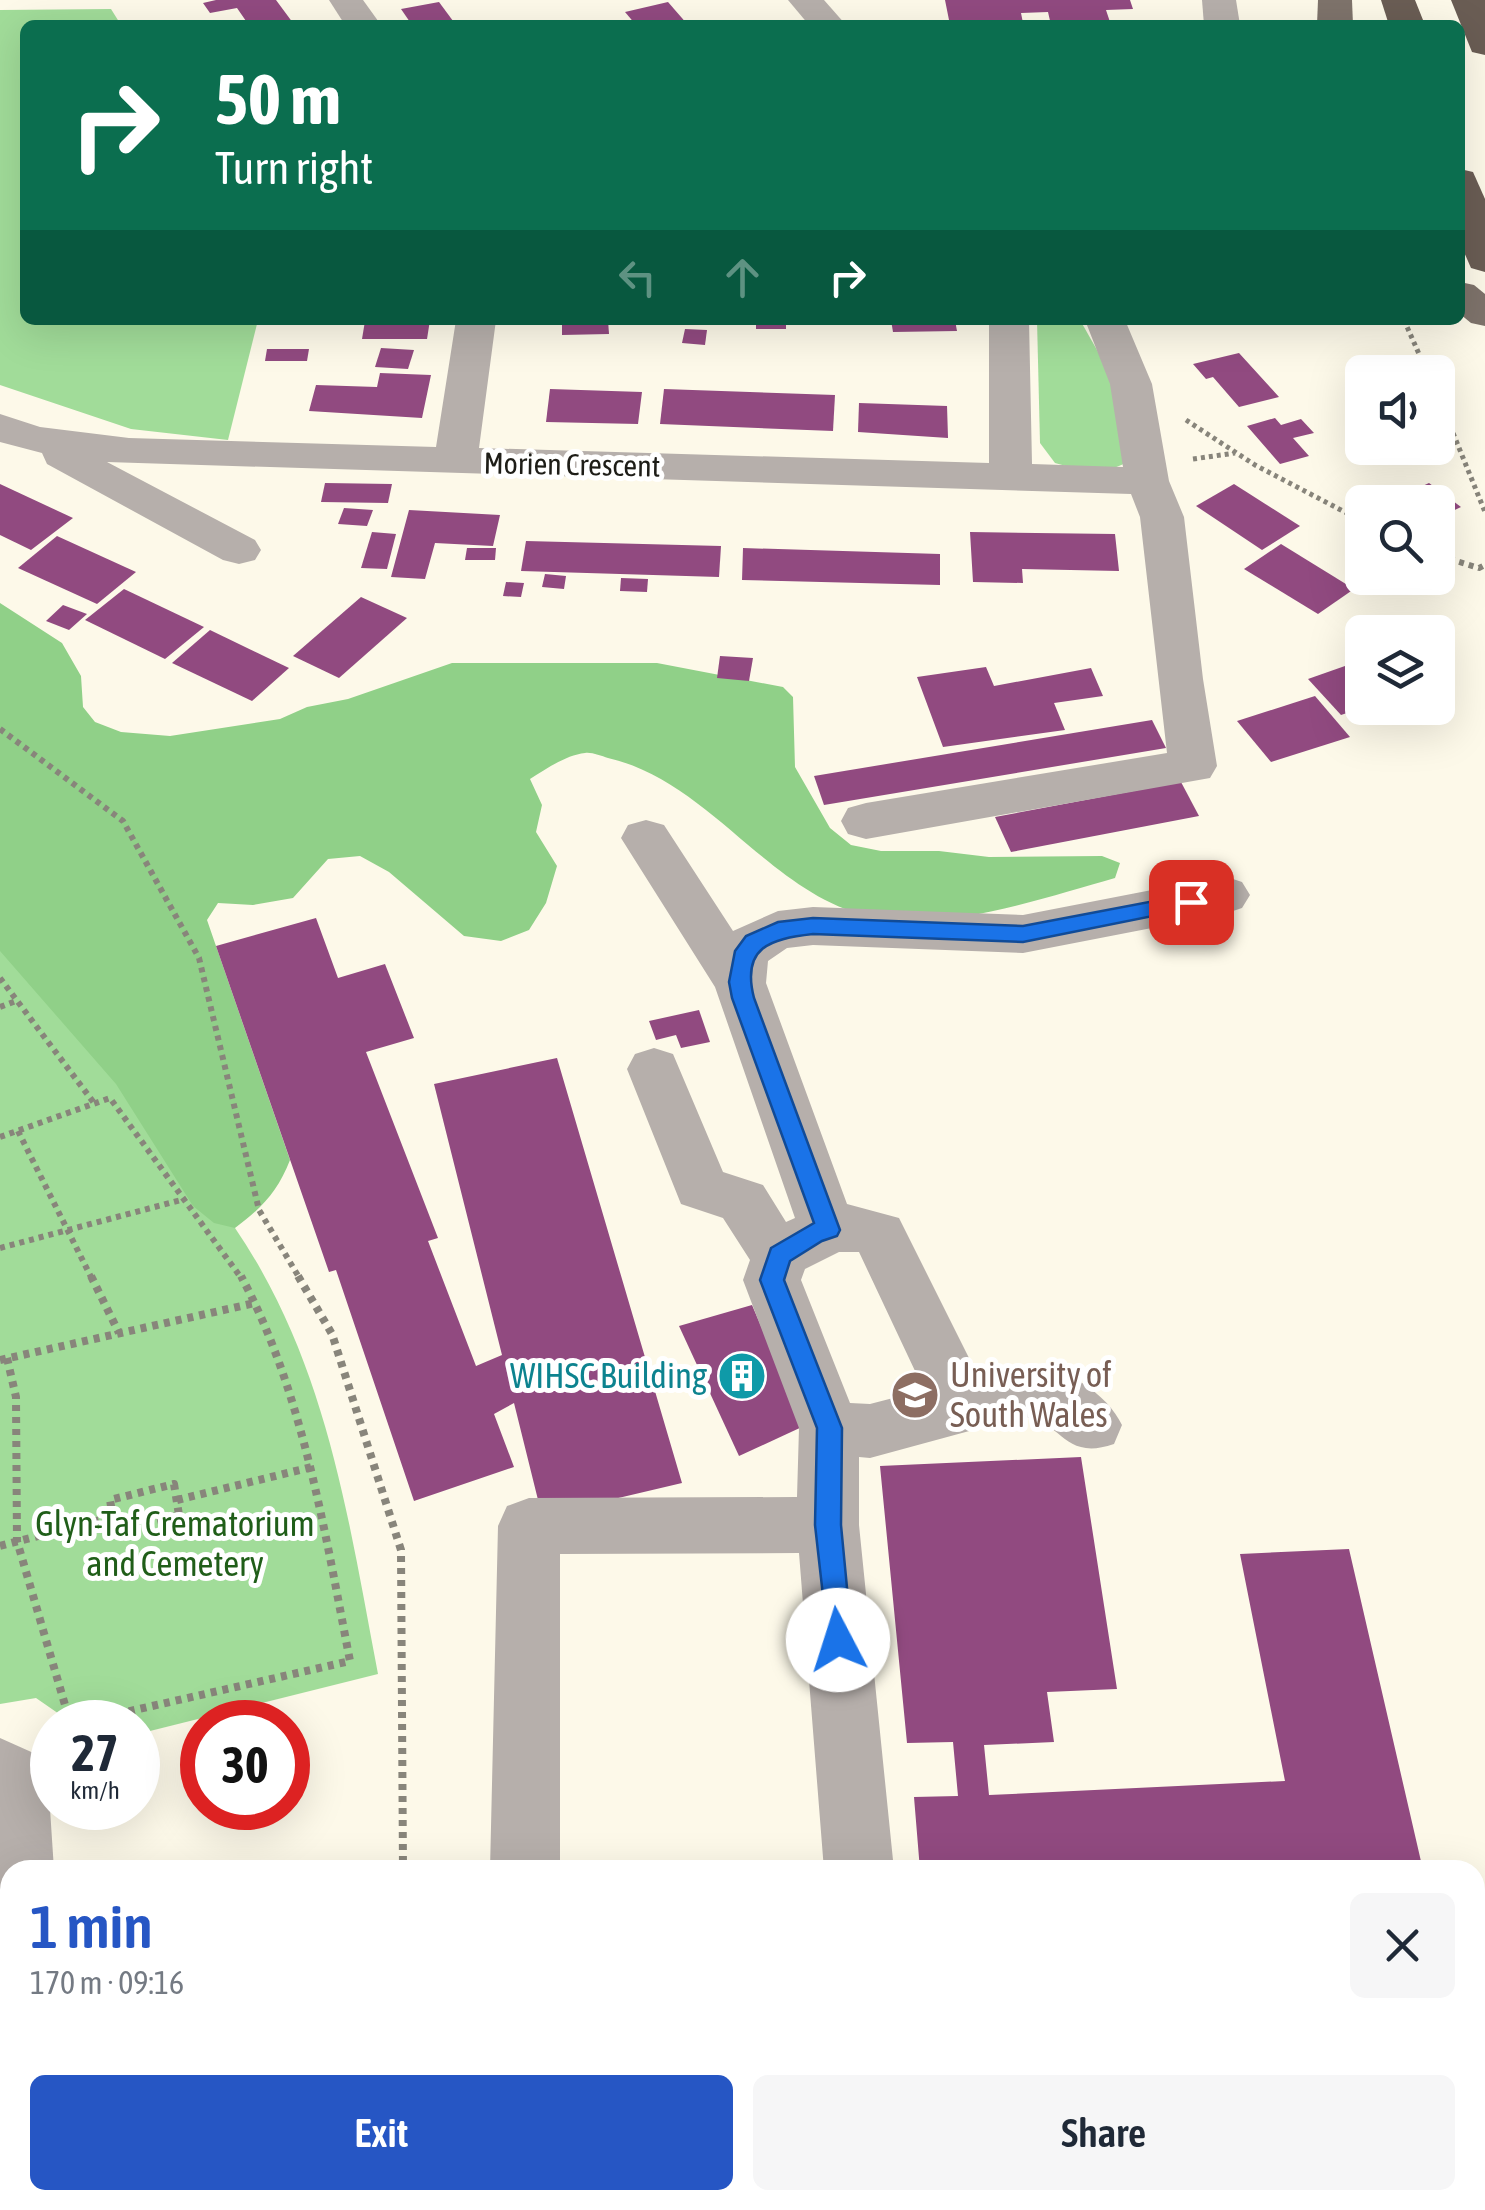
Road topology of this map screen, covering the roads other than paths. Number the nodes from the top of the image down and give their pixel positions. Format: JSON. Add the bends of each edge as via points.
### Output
{"nodes":[{"id":1,"x":806,"y":0,"type":"edge"},
{"id":2,"x":1468,"y":0,"type":"edge"},
{"id":3,"x":824,"y":20,"type":"edge"},
{"id":4,"x":1485,"y":44,"type":"edge"},
{"id":5,"x":1465,"y":196,"type":"edge"},
{"id":6,"x":1485,"y":260,"type":"edge"},
{"id":7,"x":1465,"y":298,"type":"edge"},
{"id":8,"x":1485,"y":314,"type":"edge"},
{"id":9,"x":475,"y":325,"type":"edge"},
{"id":10,"x":1009,"y":325,"type":"edge"},
{"id":11,"x":1108,"y":325,"type":"edge"},
{"id":12,"x":17,"y":433,"type":"edge"},
{"id":13,"x":455,"y":462,"type":"junction"},
{"id":14,"x":1011,"y":476,"type":"junction"},
{"id":15,"x":1148,"y":481,"type":"junction"},
{"id":16,"x":239,"y":550,"type":"dead end"},
{"id":17,"x":866,"y":821,"type":"dead end"},
{"id":18,"x":646,"y":838,"type":"dead end"},
{"id":19,"x":1224,"y":895,"type":"dead end"},
{"id":20,"x":740,"y":982,"type":"junction"},
{"id":21,"x":654,"y":1069,"type":"dead end"},
{"id":22,"x":804,"y":1242,"type":"junction"},
{"id":23,"x":962,"y":1406,"type":"junction"},
{"id":24,"x":1092,"y":1426,"type":"dead end"},
{"id":25,"x":830,"y":1428,"type":"junction"},
{"id":26,"x":828,"y":1525,"type":"junction"},
{"id":27,"x":0,"y":1770,"type":"edge"},
{"id":28,"x":18,"y":1860,"type":"edge"},
{"id":29,"x":524,"y":1860,"type":"edge"},
{"id":30,"x":857,"y":1860,"type":"edge"}],
"edges":[{"from":1,"to":3,"type":"street"},
{"from":2,"to":4,"type":"highway"},
{"from":5,"to":6,"type":"highway"},
{"from":7,"to":8,"type":"main road"},
{"from":9,"to":13,"type":"street"},
{"from":10,"to":14,"type":"street"},
{"from":11,"to":15,"type":"street","via":[[1131,384]]},
{"from":12,"to":13,"type":"street","name":"Morien Crescent","via":[[130,451]]},
{"from":12,"to":16,"type":"street"},
{"from":13,"to":14,"type":"street","name":"Morien Crescent"},
{"from":14,"to":15,"type":"street","name":"Morien Crescent"},
{"from":15,"to":17,"type":"street","via":[[1162,517],[1193,766]]},
{"from":18,"to":20,"type":"street"},
{"from":19,"to":20,"type":"street","via":[[1023,934],[778,930],[742,956]]},
{"from":20,"to":22,"type":"street"},
{"from":21,"to":22,"type":"street","via":[[702,1188],[743,1201],[758,1229]]},
{"from":22,"to":23,"type":"street","via":[[843,1226],[879,1235]]},
{"from":22,"to":25,"type":"street","via":[[772,1280]]},
{"from":23,"to":24,"type":"street","via":[[1038,1390]]},
{"from":23,"to":25,"type":"street","via":[[870,1431]]},
{"from":25,"to":26,"type":"street"},
{"from":26,"to":29,"type":"street","via":[[529,1526]]},
{"from":26,"to":30,"type":"street"},
{"from":27,"to":28,"type":"street","via":[[14,1778]]}]}
